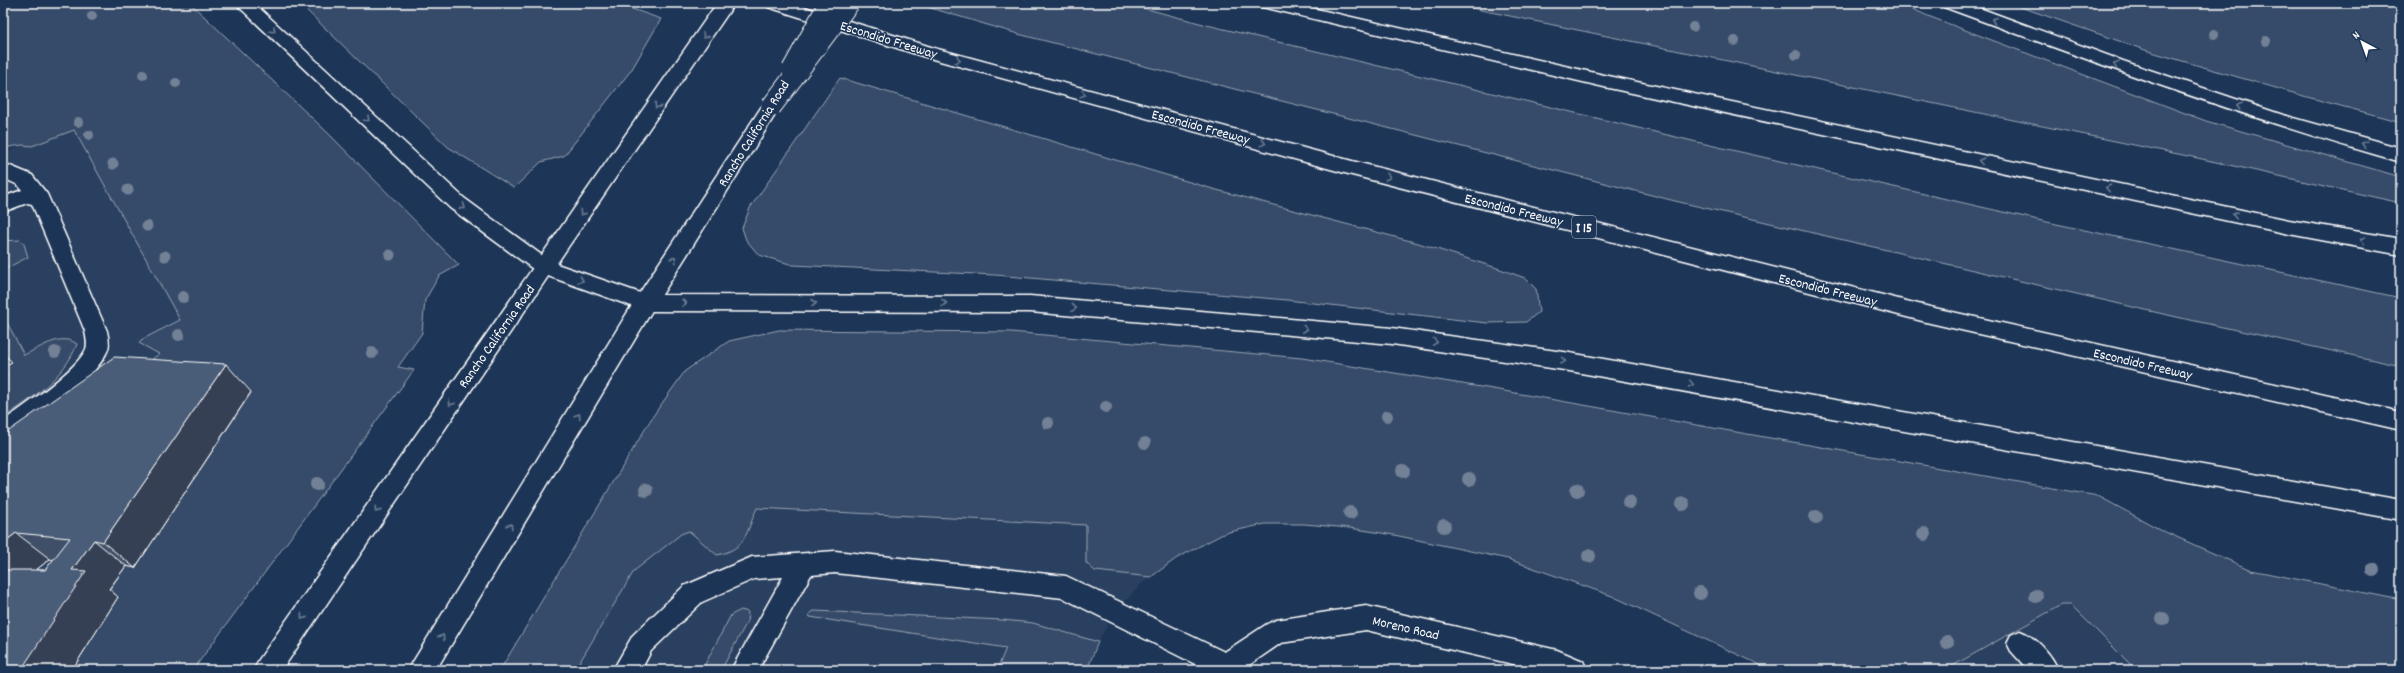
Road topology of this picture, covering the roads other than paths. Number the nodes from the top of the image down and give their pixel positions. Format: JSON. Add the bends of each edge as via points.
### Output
{"nodes":[{"id":1,"x":244,"y":3,"type":"edge"},
{"id":2,"x":726,"y":3,"type":"edge"},
{"id":3,"x":774,"y":3,"type":"edge"},
{"id":4,"x":829,"y":3,"type":"edge"},
{"id":5,"x":849,"y":3,"type":"edge"},
{"id":6,"x":1267,"y":3,"type":"edge"},
{"id":7,"x":1950,"y":3,"type":"edge"},
{"id":8,"x":770,"y":107,"type":"junction"},
{"id":9,"x":2401,"y":155,"type":"edge"},
{"id":10,"x":3,"y":170,"type":"edge"},
{"id":11,"x":40,"y":199,"type":"junction"},
{"id":12,"x":3,"y":205,"type":"edge"},
{"id":13,"x":2401,"y":248,"type":"edge"},
{"id":14,"x":544,"y":267,"type":"junction"},
{"id":15,"x":646,"y":303,"type":"junction"},
{"id":16,"x":2401,"y":421,"type":"edge"},
{"id":17,"x":3,"y":433,"type":"edge"},
{"id":18,"x":2401,"y":510,"type":"edge"},
{"id":19,"x":804,"y":564,"type":"junction"},
{"id":20,"x":2020,"y":643,"type":"dead end"},
{"id":21,"x":1225,"y":668,"type":"edge"},
{"id":22,"x":266,"y":670,"type":"edge"},
{"id":23,"x":421,"y":670,"type":"edge"},
{"id":24,"x":626,"y":670,"type":"edge"},
{"id":25,"x":744,"y":670,"type":"edge"},
{"id":26,"x":1574,"y":670,"type":"edge"},
{"id":27,"x":2045,"y":670,"type":"edge"}],
"edges":[{"from":1,"to":14,"type":"main road","one_way":true,"via":[[457,203]]},
{"from":2,"to":14,"type":"main road","name":"Rancho California Road","one_way":true},
{"from":3,"to":16,"type":"main road","name":"Escondido Freeway","number":"I 15","one_way":true,"via":[[928,52],[1360,170],[1930,315]]},
{"from":4,"to":8,"type":"main road","name":"Rancho California Road","bridge":true},
{"from":5,"to":8,"type":"main road","bridge":true},
{"from":13,"to":6,"type":"main road","one_way":true,"via":[[2289,227],[1612,83]]},
{"from":9,"to":7,"type":"main road","one_way":true,"via":[[2273,118],[2139,73]]},
{"from":15,"to":8,"type":"main road","name":"Rancho California Road","one_way":true},
{"from":10,"to":11,"type":"main road","via":[[25,180]]},
{"from":11,"to":12,"type":"main road","via":[[26,196]]},
{"from":11,"to":17,"type":"main road","via":[[96,331],[98,350],[61,390]]},
{"from":14,"to":15,"type":"main road","one_way":true},
{"from":14,"to":22,"type":"main road","name":"Rancho California Road","one_way":true},
{"from":15,"to":18,"type":"main road","one_way":true,"via":[[1030,304],[1392,336],[1564,361]]},
{"from":23,"to":15,"type":"main road","name":"Rancho California Road","one_way":true},
{"from":19,"to":21,"type":"main road","via":[[835,562],[1066,587]]},
{"from":19,"to":24,"type":"main road","via":[[752,568],[693,594],[642,643]]},
{"from":19,"to":25,"type":"main road"},
{"from":20,"to":27,"type":"main road"},
{"from":21,"to":26,"type":"main road","name":"Moreno Road","via":[[1276,632],[1366,618],[1557,662]]}]}
